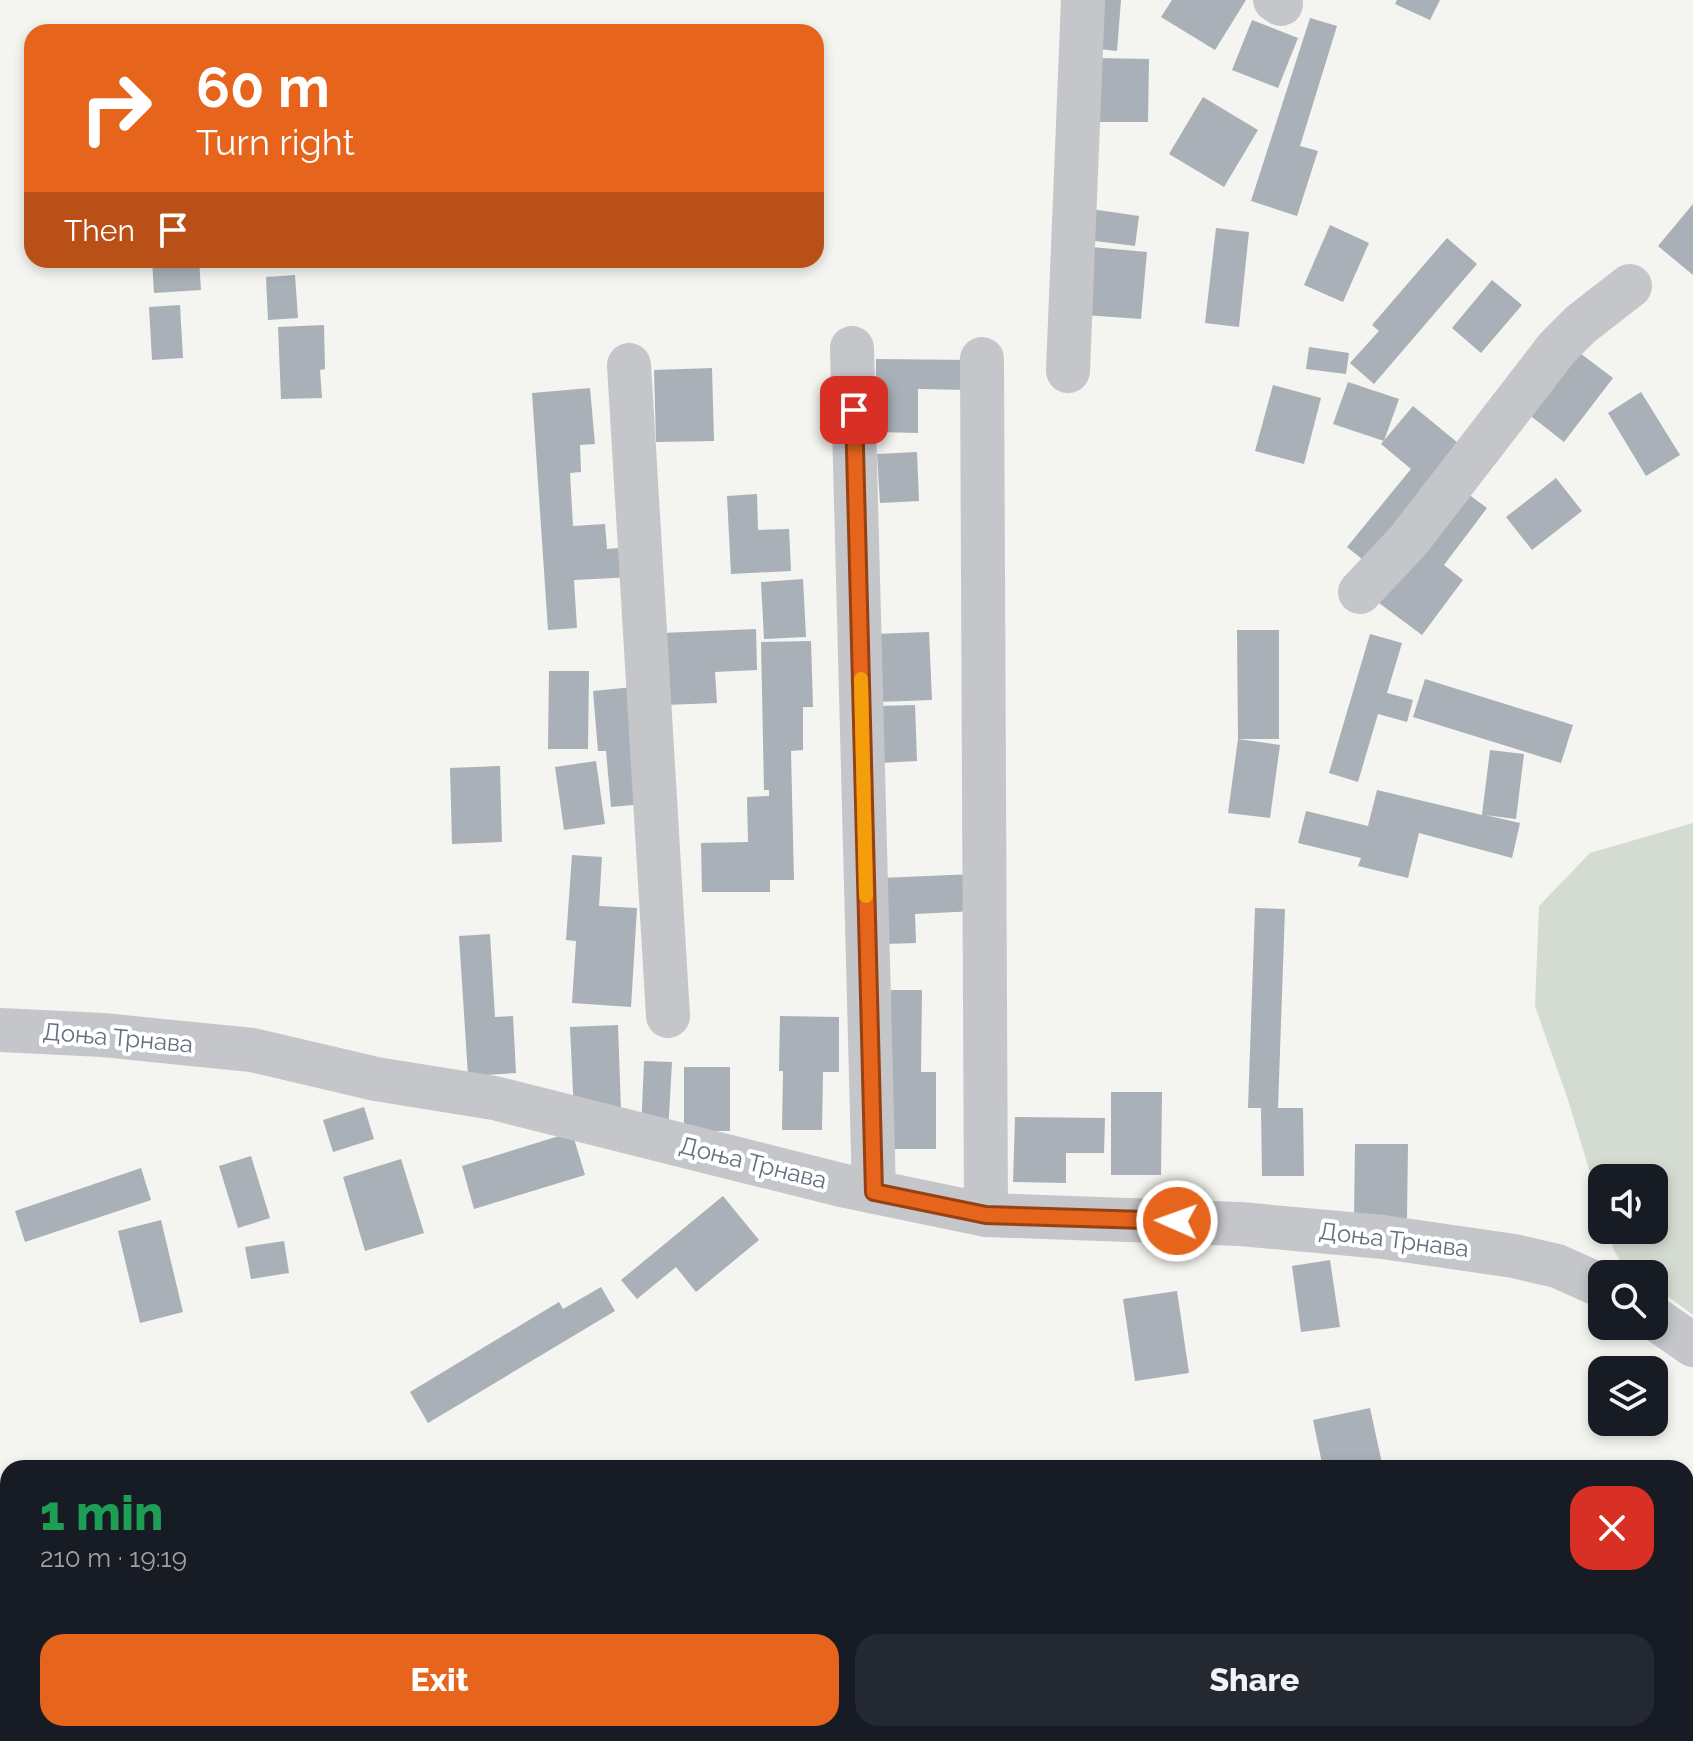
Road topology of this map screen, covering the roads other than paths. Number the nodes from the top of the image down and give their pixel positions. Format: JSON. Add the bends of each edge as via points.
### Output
{"nodes":[{"id":1,"x":1083,"y":0,"type":"edge"},
{"id":2,"x":1630,"y":286,"type":"dead end"},
{"id":3,"x":852,"y":348,"type":"dead end"},
{"id":4,"x":982,"y":359,"type":"dead end"},
{"id":5,"x":629,"y":365,"type":"dead end"},
{"id":6,"x":1068,"y":371,"type":"dead end"},
{"id":7,"x":1360,"y":592,"type":"dead end"},
{"id":8,"x":668,"y":1016,"type":"dead end"},
{"id":9,"x":0,"y":1030,"type":"edge"},
{"id":10,"x":874,"y":1192,"type":"junction"},
{"id":11,"x":986,"y":1215,"type":"junction"},
{"id":12,"x":1588,"y":1280,"type":"edge"},
{"id":13,"x":1668,"y":1328,"type":"edge"},
{"id":14,"x":1693,"y":1345,"type":"edge"}],
"edges":[{"from":1,"to":6,"type":"street"},
{"from":2,"to":7,"type":"street","via":[[1557,348],[1423,523]]},
{"from":3,"to":10,"type":"street"},
{"from":4,"to":11,"type":"street"},
{"from":5,"to":8,"type":"street"},
{"from":9,"to":10,"type":"street","name":"Доња Трнава","via":[[252,1050],[376,1079],[494,1098]]},
{"from":10,"to":11,"type":"street","name":"Доња Трнава"},
{"from":11,"to":12,"type":"street","name":"Доња Трнава","via":[[1240,1224],[1397,1238],[1514,1256]]},
{"from":13,"to":14,"type":"street"}]}
